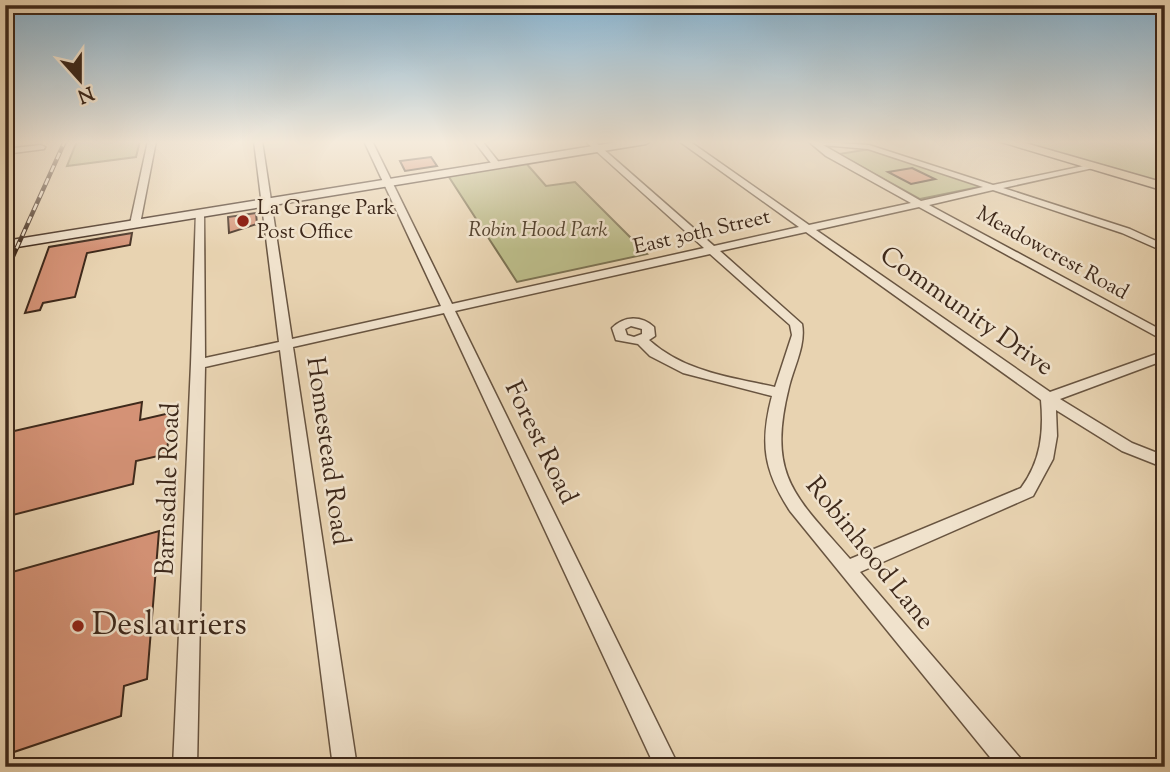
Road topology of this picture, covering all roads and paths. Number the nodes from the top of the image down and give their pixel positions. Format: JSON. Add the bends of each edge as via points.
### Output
{"nodes":[{"id":1,"x":145,"y":177,"type":"edge"},
{"id":2,"x":263,"y":177,"type":"edge"},
{"id":3,"x":385,"y":177,"type":"edge"},
{"id":4,"x":424,"y":177,"type":"edge"},
{"id":5,"x":631,"y":177,"type":"edge"},
{"id":6,"x":735,"y":177,"type":"edge"},
{"id":7,"x":871,"y":177,"type":"edge"},
{"id":8,"x":962,"y":177,"type":"edge"},
{"id":9,"x":1043,"y":177,"type":"edge"},
{"id":10,"x":1129,"y":177,"type":"edge"},
{"id":11,"x":388,"y":183,"type":"junction"},
{"id":12,"x":1165,"y":187,"type":"edge"},
{"id":13,"x":996,"y":188,"type":"junction"},
{"id":14,"x":267,"y":202,"type":"junction"},
{"id":15,"x":921,"y":204,"type":"junction"},
{"id":16,"x":199,"y":213,"type":"junction"},
{"id":17,"x":135,"y":224,"type":"junction"},
{"id":18,"x":810,"y":229,"type":"junction"},
{"id":19,"x":5,"y":245,"type":"edge"},
{"id":20,"x":1165,"y":249,"type":"edge"},
{"id":21,"x":715,"y":250,"type":"junction"},
{"id":22,"x":449,"y":309,"type":"junction"},
{"id":23,"x":1165,"y":337,"type":"edge"},
{"id":24,"x":640,"y":340,"type":"dead end"},
{"id":25,"x":288,"y":345,"type":"junction"},
{"id":26,"x":1165,"y":355,"type":"edge"},
{"id":27,"x":198,"y":364,"type":"junction"},
{"id":28,"x":781,"y":393,"type":"junction"},
{"id":29,"x":1048,"y":398,"type":"junction"},
{"id":30,"x":1165,"y":462,"type":"edge"},
{"id":31,"x":847,"y":569,"type":"junction"},
{"id":32,"x":186,"y":767,"type":"edge"},
{"id":33,"x":345,"y":767,"type":"edge"},
{"id":34,"x":667,"y":767,"type":"edge"},
{"id":35,"x":1013,"y":767,"type":"edge"}],
"edges":[{"from":1,"to":17,"type":"street"},
{"from":2,"to":14,"type":"street","name":"Homestead Road"},
{"from":3,"to":11,"type":"street","name":"Forest Road"},
{"from":4,"to":11,"type":"main road"},
{"from":5,"to":21,"type":"street","name":"Robinhood Lane"},
{"from":6,"to":18,"type":"street","name":"Community Drive"},
{"from":7,"to":15,"type":"street","name":"Meadowcrest Road"},
{"from":8,"to":13,"type":"street"},
{"from":9,"to":13,"type":"street","name":"East 30th Street"},
{"from":10,"to":12,"type":"main road"},
{"from":11,"to":14,"type":"main road"},
{"from":11,"to":22,"type":"street","name":"Forest Road"},
{"from":13,"to":15,"type":"street","name":"East 30th Street"},
{"from":13,"to":20,"type":"street","via":[[1126,231]]},
{"from":14,"to":16,"type":"main road"},
{"from":14,"to":25,"type":"street","name":"Homestead Road"},
{"from":15,"to":18,"type":"street","name":"East 30th Street"},
{"from":15,"to":23,"type":"street","name":"Meadowcrest Road"},
{"from":16,"to":17,"type":"main road"},
{"from":16,"to":27,"type":"street","name":"Barnsdale Road"},
{"from":17,"to":19,"type":"main road"},
{"from":18,"to":21,"type":"street","name":"East 30th Street"},
{"from":18,"to":29,"type":"street","name":"Community Drive"},
{"from":21,"to":22,"type":"street","name":"East 30th Street"},
{"from":21,"to":28,"type":"street","name":"Robinhood Lane","via":[[796,324],[798,335]]},
{"from":22,"to":25,"type":"street","name":"East 30th Street"},
{"from":22,"to":34,"type":"street","name":"Forest Road"},
{"from":24,"to":28,"type":"street","via":[[657,357],[685,370]]},
{"from":25,"to":27,"type":"street","name":"East 30th Street"},
{"from":25,"to":33,"type":"street","name":"Homestead Road"},
{"from":26,"to":29,"type":"street"},
{"from":27,"to":32,"type":"street","name":"Barnsdale Road"},
{"from":28,"to":31,"type":"street","name":"Robinhood Lane","via":[[773,424],[775,464],[805,519]]},
{"from":29,"to":30,"type":"street","via":[[1127,447]]},
{"from":29,"to":31,"type":"street","name":"Community Drive","via":[[1047,457],[1027,492]]},
{"from":31,"to":35,"type":"street","name":"Robinhood Lane"}]}
